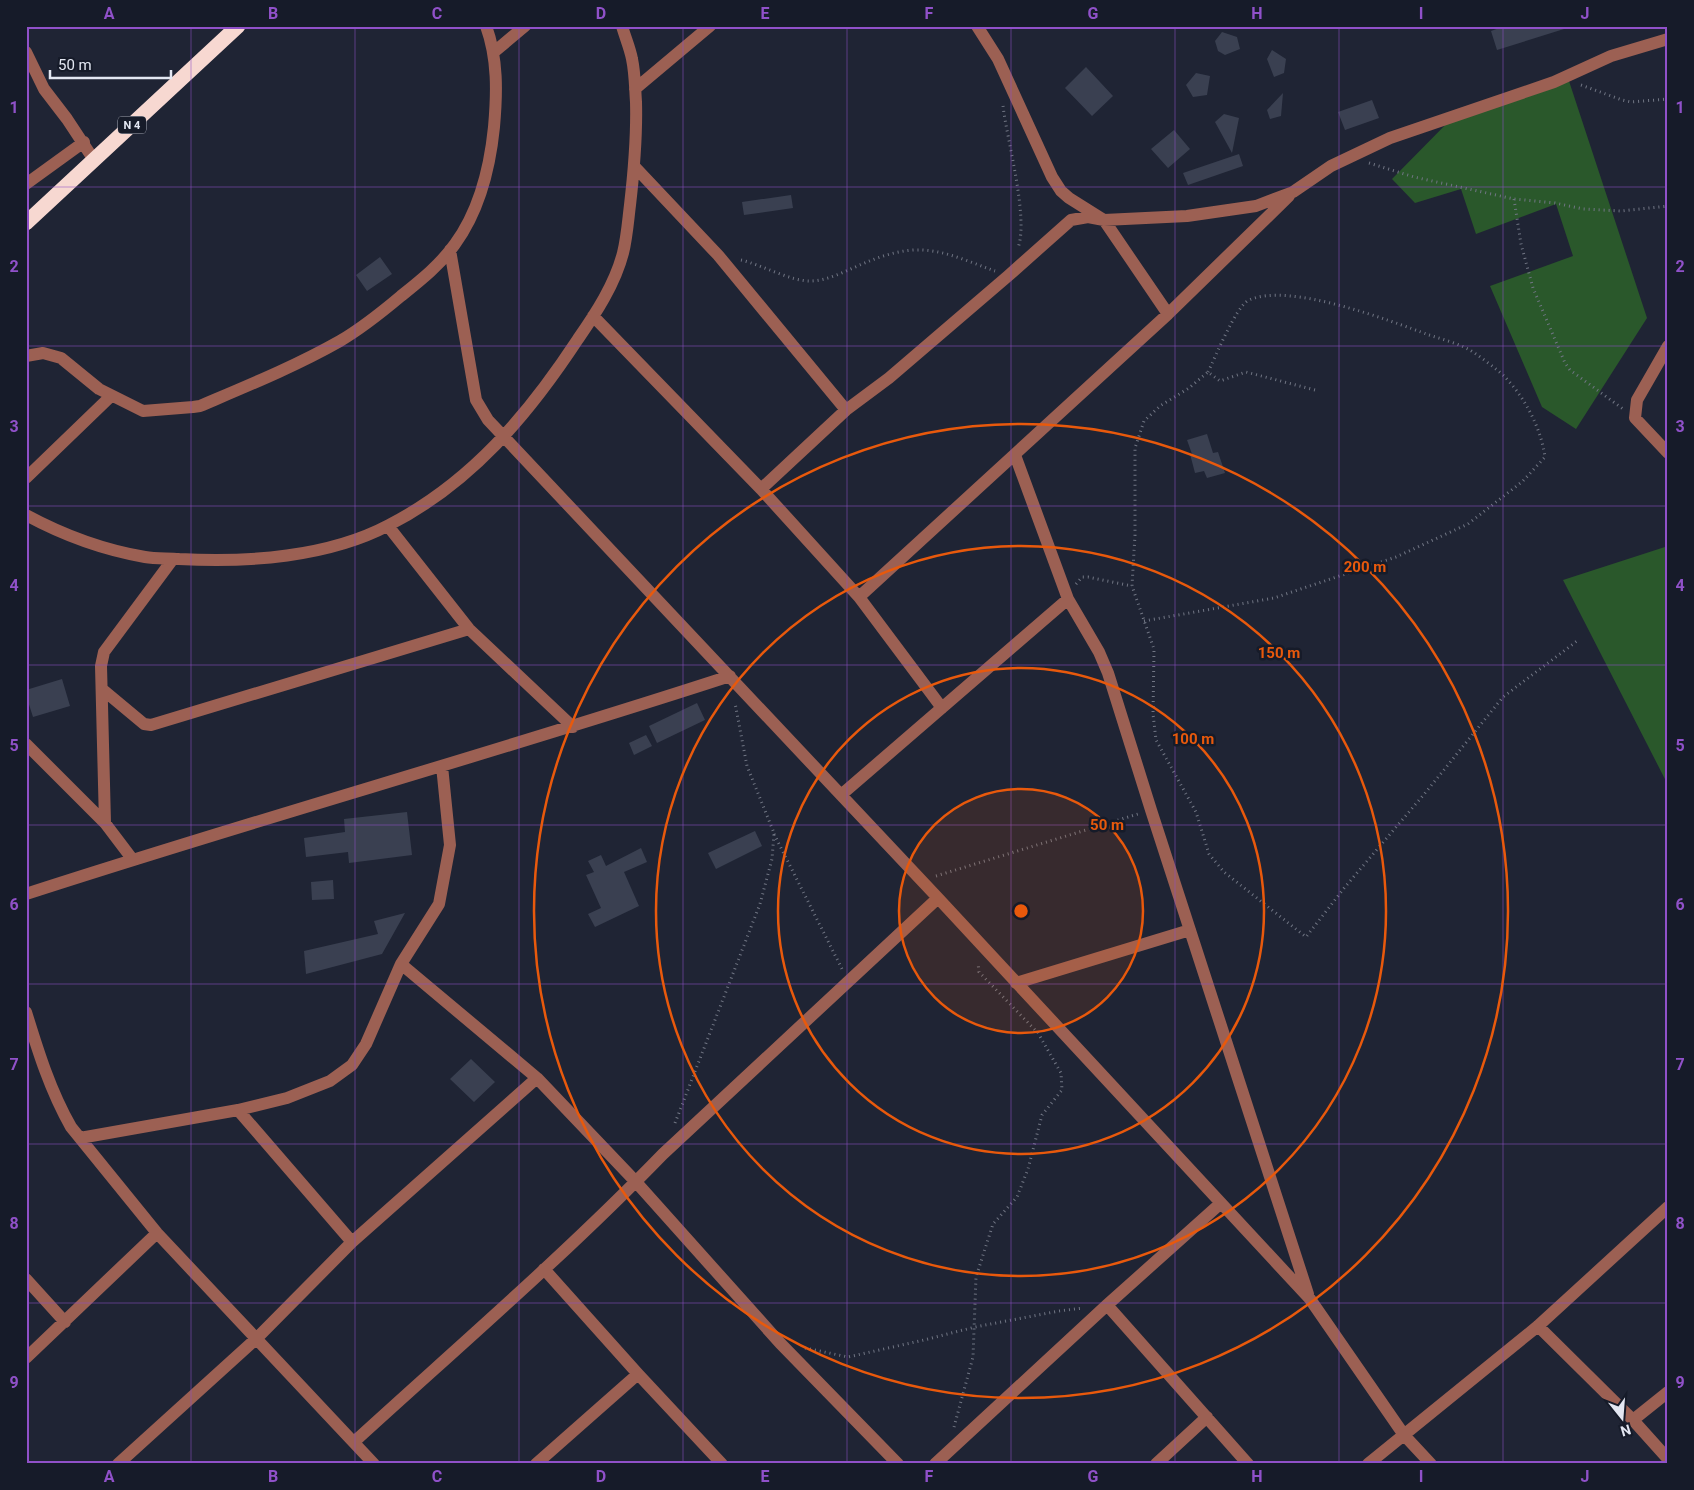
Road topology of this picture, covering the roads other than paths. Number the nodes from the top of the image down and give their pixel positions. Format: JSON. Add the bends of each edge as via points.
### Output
{"nodes":[{"id":1,"x":238,"y":26,"type":"edge"},
{"id":2,"x":486,"y":26,"type":"edge"},
{"id":3,"x":525,"y":26,"type":"edge"},
{"id":4,"x":622,"y":26,"type":"edge"},
{"id":5,"x":710,"y":26,"type":"edge"},
{"id":6,"x":977,"y":26,"type":"edge"},
{"id":7,"x":1668,"y":39,"type":"edge"},
{"id":8,"x":26,"y":52,"type":"edge"},
{"id":9,"x":494,"y":52,"type":"junction"},
{"id":10,"x":636,"y":88,"type":"junction"},
{"id":11,"x":84,"y":142,"type":"junction"},
{"id":12,"x":94,"y":160,"type":"junction"},
{"id":13,"x":634,"y":166,"type":"junction"},
{"id":14,"x":26,"y":184,"type":"edge"},
{"id":15,"x":1293,"y":192,"type":"junction"},
{"id":16,"x":1104,"y":220,"type":"junction"},
{"id":17,"x":26,"y":223,"type":"edge"},
{"id":18,"x":450,"y":250,"type":"junction"},
{"id":19,"x":1168,"y":314,"type":"junction"},
{"id":20,"x":593,"y":316,"type":"junction"},
{"id":21,"x":1668,"y":346,"type":"edge"},
{"id":22,"x":26,"y":356,"type":"edge"},
{"id":23,"x":111,"y":396,"type":"junction"},
{"id":24,"x":846,"y":410,"type":"junction"},
{"id":25,"x":504,"y":438,"type":"junction"},
{"id":26,"x":1668,"y":453,"type":"edge"},
{"id":27,"x":1015,"y":455,"type":"junction"},
{"id":28,"x":26,"y":478,"type":"edge"},
{"id":29,"x":761,"y":488,"type":"junction"},
{"id":30,"x":26,"y":515,"type":"edge"},
{"id":31,"x":388,"y":526,"type":"junction"},
{"id":32,"x":172,"y":558,"type":"junction"},
{"id":33,"x":859,"y":597,"type":"junction"},
{"id":34,"x":1068,"y":599,"type":"junction"},
{"id":35,"x":469,"y":628,"type":"junction"},
{"id":36,"x":730,"y":676,"type":"junction"},
{"id":37,"x":102,"y":689,"type":"junction"},
{"id":38,"x":942,"y":708,"type":"junction"},
{"id":39,"x":573,"y":727,"type":"junction"},
{"id":40,"x":26,"y":744,"type":"edge"},
{"id":41,"x":442,"y":766,"type":"junction"},
{"id":42,"x":841,"y":795,"type":"junction"},
{"id":43,"x":105,"y":823,"type":"junction"},
{"id":44,"x":133,"y":860,"type":"junction"},
{"id":45,"x":26,"y":894,"type":"edge"},
{"id":46,"x":938,"y":898,"type":"junction"},
{"id":47,"x":1190,"y":930,"type":"junction"},
{"id":48,"x":401,"y":964,"type":"junction"},
{"id":49,"x":1016,"y":983,"type":"junction"},
{"id":50,"x":26,"y":1012,"type":"edge"},
{"id":51,"x":537,"y":1078,"type":"junction"},
{"id":52,"x":238,"y":1110,"type":"junction"},
{"id":53,"x":80,"y":1138,"type":"junction"},
{"id":54,"x":636,"y":1182,"type":"junction"},
{"id":55,"x":1221,"y":1203,"type":"junction"},
{"id":56,"x":1668,"y":1207,"type":"edge"},
{"id":57,"x":157,"y":1233,"type":"junction"},
{"id":58,"x":352,"y":1242,"type":"junction"},
{"id":59,"x":544,"y":1269,"type":"junction"},
{"id":60,"x":26,"y":1279,"type":"edge"},
{"id":61,"x":1310,"y":1299,"type":"junction"},
{"id":62,"x":1107,"y":1305,"type":"junction"},
{"id":63,"x":65,"y":1322,"type":"junction"},
{"id":64,"x":1538,"y":1326,"type":"junction"},
{"id":65,"x":257,"y":1338,"type":"junction"},
{"id":66,"x":26,"y":1358,"type":"edge"},
{"id":67,"x":638,"y":1374,"type":"junction"},
{"id":68,"x":1668,"y":1392,"type":"edge"},
{"id":69,"x":1207,"y":1417,"type":"junction"},
{"id":70,"x":1633,"y":1420,"type":"junction"},
{"id":71,"x":1404,"y":1435,"type":"junction"},
{"id":72,"x":354,"y":1442,"type":"junction"},
{"id":73,"x":1668,"y":1459,"type":"edge"},
{"id":74,"x":544,"y":1461,"type":"edge"},
{"id":75,"x":118,"y":1464,"type":"edge"},
{"id":76,"x":374,"y":1464,"type":"edge"},
{"id":77,"x":722,"y":1464,"type":"edge"},
{"id":78,"x":898,"y":1464,"type":"edge"},
{"id":79,"x":935,"y":1464,"type":"edge"},
{"id":80,"x":1156,"y":1464,"type":"edge"},
{"id":81,"x":1248,"y":1464,"type":"edge"},
{"id":82,"x":1368,"y":1464,"type":"edge"},
{"id":83,"x":1432,"y":1464,"type":"edge"}],
"edges":[{"from":1,"to":12,"type":"highway","number":"N 4"},
{"from":2,"to":9,"type":"street"},
{"from":3,"to":9,"type":"street"},
{"from":4,"to":10,"type":"street"},
{"from":5,"to":10,"type":"street"},
{"from":6,"to":16,"type":"street","via":[[998,59],[1052,177],[1069,198]]},
{"from":7,"to":15,"type":"street","via":[[1611,56],[1564,78],[1390,138],[1330,166]]},
{"from":8,"to":11,"type":"street","via":[[44,89]]},
{"from":9,"to":18,"type":"street","via":[[495,110],[487,167],[473,212]]},
{"from":10,"to":13,"type":"street"},
{"from":11,"to":12,"type":"street"},
{"from":11,"to":14,"type":"street"},
{"from":12,"to":17,"type":"highway","number":"N 4"},
{"from":13,"to":20,"type":"street","via":[[623,254]]},
{"from":13,"to":24,"type":"street","via":[[718,255]]},
{"from":15,"to":16,"type":"street","via":[[1256,206],[1219,212]]},
{"from":15,"to":19,"type":"street"},
{"from":16,"to":19,"type":"street"},
{"from":16,"to":24,"type":"street","via":[[1088,216],[1071,220],[888,378]]},
{"from":18,"to":23,"type":"street","via":[[425,277],[375,318],[340,341],[200,406],[143,411]]},
{"from":18,"to":25,"type":"street","via":[[476,400]]},
{"from":19,"to":27,"type":"street"},
{"from":20,"to":25,"type":"street","via":[[559,367]]},
{"from":20,"to":29,"type":"street"},
{"from":21,"to":26,"type":"street","via":[[1637,400],[1635,418]]},
{"from":22,"to":23,"type":"street","via":[[43,353],[61,358]]},
{"from":23,"to":28,"type":"street"},
{"from":24,"to":29,"type":"street"},
{"from":25,"to":31,"type":"street","via":[[449,488]]},
{"from":25,"to":36,"type":"street"},
{"from":27,"to":33,"type":"street"},
{"from":27,"to":34,"type":"street"},
{"from":29,"to":33,"type":"street"},
{"from":30,"to":32,"type":"street","via":[[92,544],[146,557]]},
{"from":31,"to":32,"type":"street","via":[[340,544],[282,556],[202,560]]},
{"from":31,"to":35,"type":"street"},
{"from":32,"to":37,"type":"street","via":[[104,652]]},
{"from":33,"to":38,"type":"street"},
{"from":34,"to":38,"type":"street"},
{"from":34,"to":47,"type":"street","via":[[1108,673]]},
{"from":35,"to":37,"type":"street","via":[[150,725],[144,724]]},
{"from":35,"to":39,"type":"street"},
{"from":36,"to":39,"type":"street"},
{"from":36,"to":42,"type":"street"},
{"from":37,"to":43,"type":"street"},
{"from":38,"to":42,"type":"street"},
{"from":39,"to":41,"type":"street"},
{"from":40,"to":43,"type":"street"},
{"from":41,"to":44,"type":"street"},
{"from":41,"to":48,"type":"street","via":[[450,845],[439,904]]},
{"from":42,"to":46,"type":"street"},
{"from":43,"to":44,"type":"street"},
{"from":44,"to":45,"type":"street"},
{"from":46,"to":49,"type":"street"},
{"from":46,"to":54,"type":"street"},
{"from":47,"to":49,"type":"street"},
{"from":47,"to":61,"type":"street"},
{"from":48,"to":51,"type":"street"},
{"from":48,"to":52,"type":"street","via":[[366,1044],[352,1065],[330,1082],[287,1098]]},
{"from":49,"to":55,"type":"street"},
{"from":50,"to":53,"type":"street","via":[[43,1066],[62,1110]]},
{"from":51,"to":54,"type":"street"},
{"from":51,"to":58,"type":"street"},
{"from":52,"to":53,"type":"street"},
{"from":52,"to":58,"type":"street"},
{"from":53,"to":57,"type":"street"},
{"from":54,"to":59,"type":"street"},
{"from":54,"to":78,"type":"street","via":[[780,1343]]},
{"from":55,"to":61,"type":"street"},
{"from":55,"to":62,"type":"street"},
{"from":56,"to":64,"type":"street"},
{"from":57,"to":63,"type":"street"},
{"from":57,"to":65,"type":"street"},
{"from":58,"to":65,"type":"street"},
{"from":59,"to":67,"type":"street"},
{"from":59,"to":72,"type":"street"},
{"from":60,"to":63,"type":"street"},
{"from":61,"to":71,"type":"street"},
{"from":62,"to":69,"type":"street"},
{"from":62,"to":79,"type":"street"},
{"from":63,"to":66,"type":"street"},
{"from":64,"to":70,"type":"street"},
{"from":64,"to":71,"type":"street"},
{"from":65,"to":72,"type":"street"},
{"from":65,"to":75,"type":"street"},
{"from":67,"to":74,"type":"street"},
{"from":67,"to":77,"type":"street"},
{"from":68,"to":70,"type":"street"},
{"from":69,"to":80,"type":"street"},
{"from":69,"to":81,"type":"street"},
{"from":70,"to":73,"type":"street"},
{"from":71,"to":82,"type":"street"},
{"from":71,"to":83,"type":"street"},
{"from":72,"to":76,"type":"street"}]}
